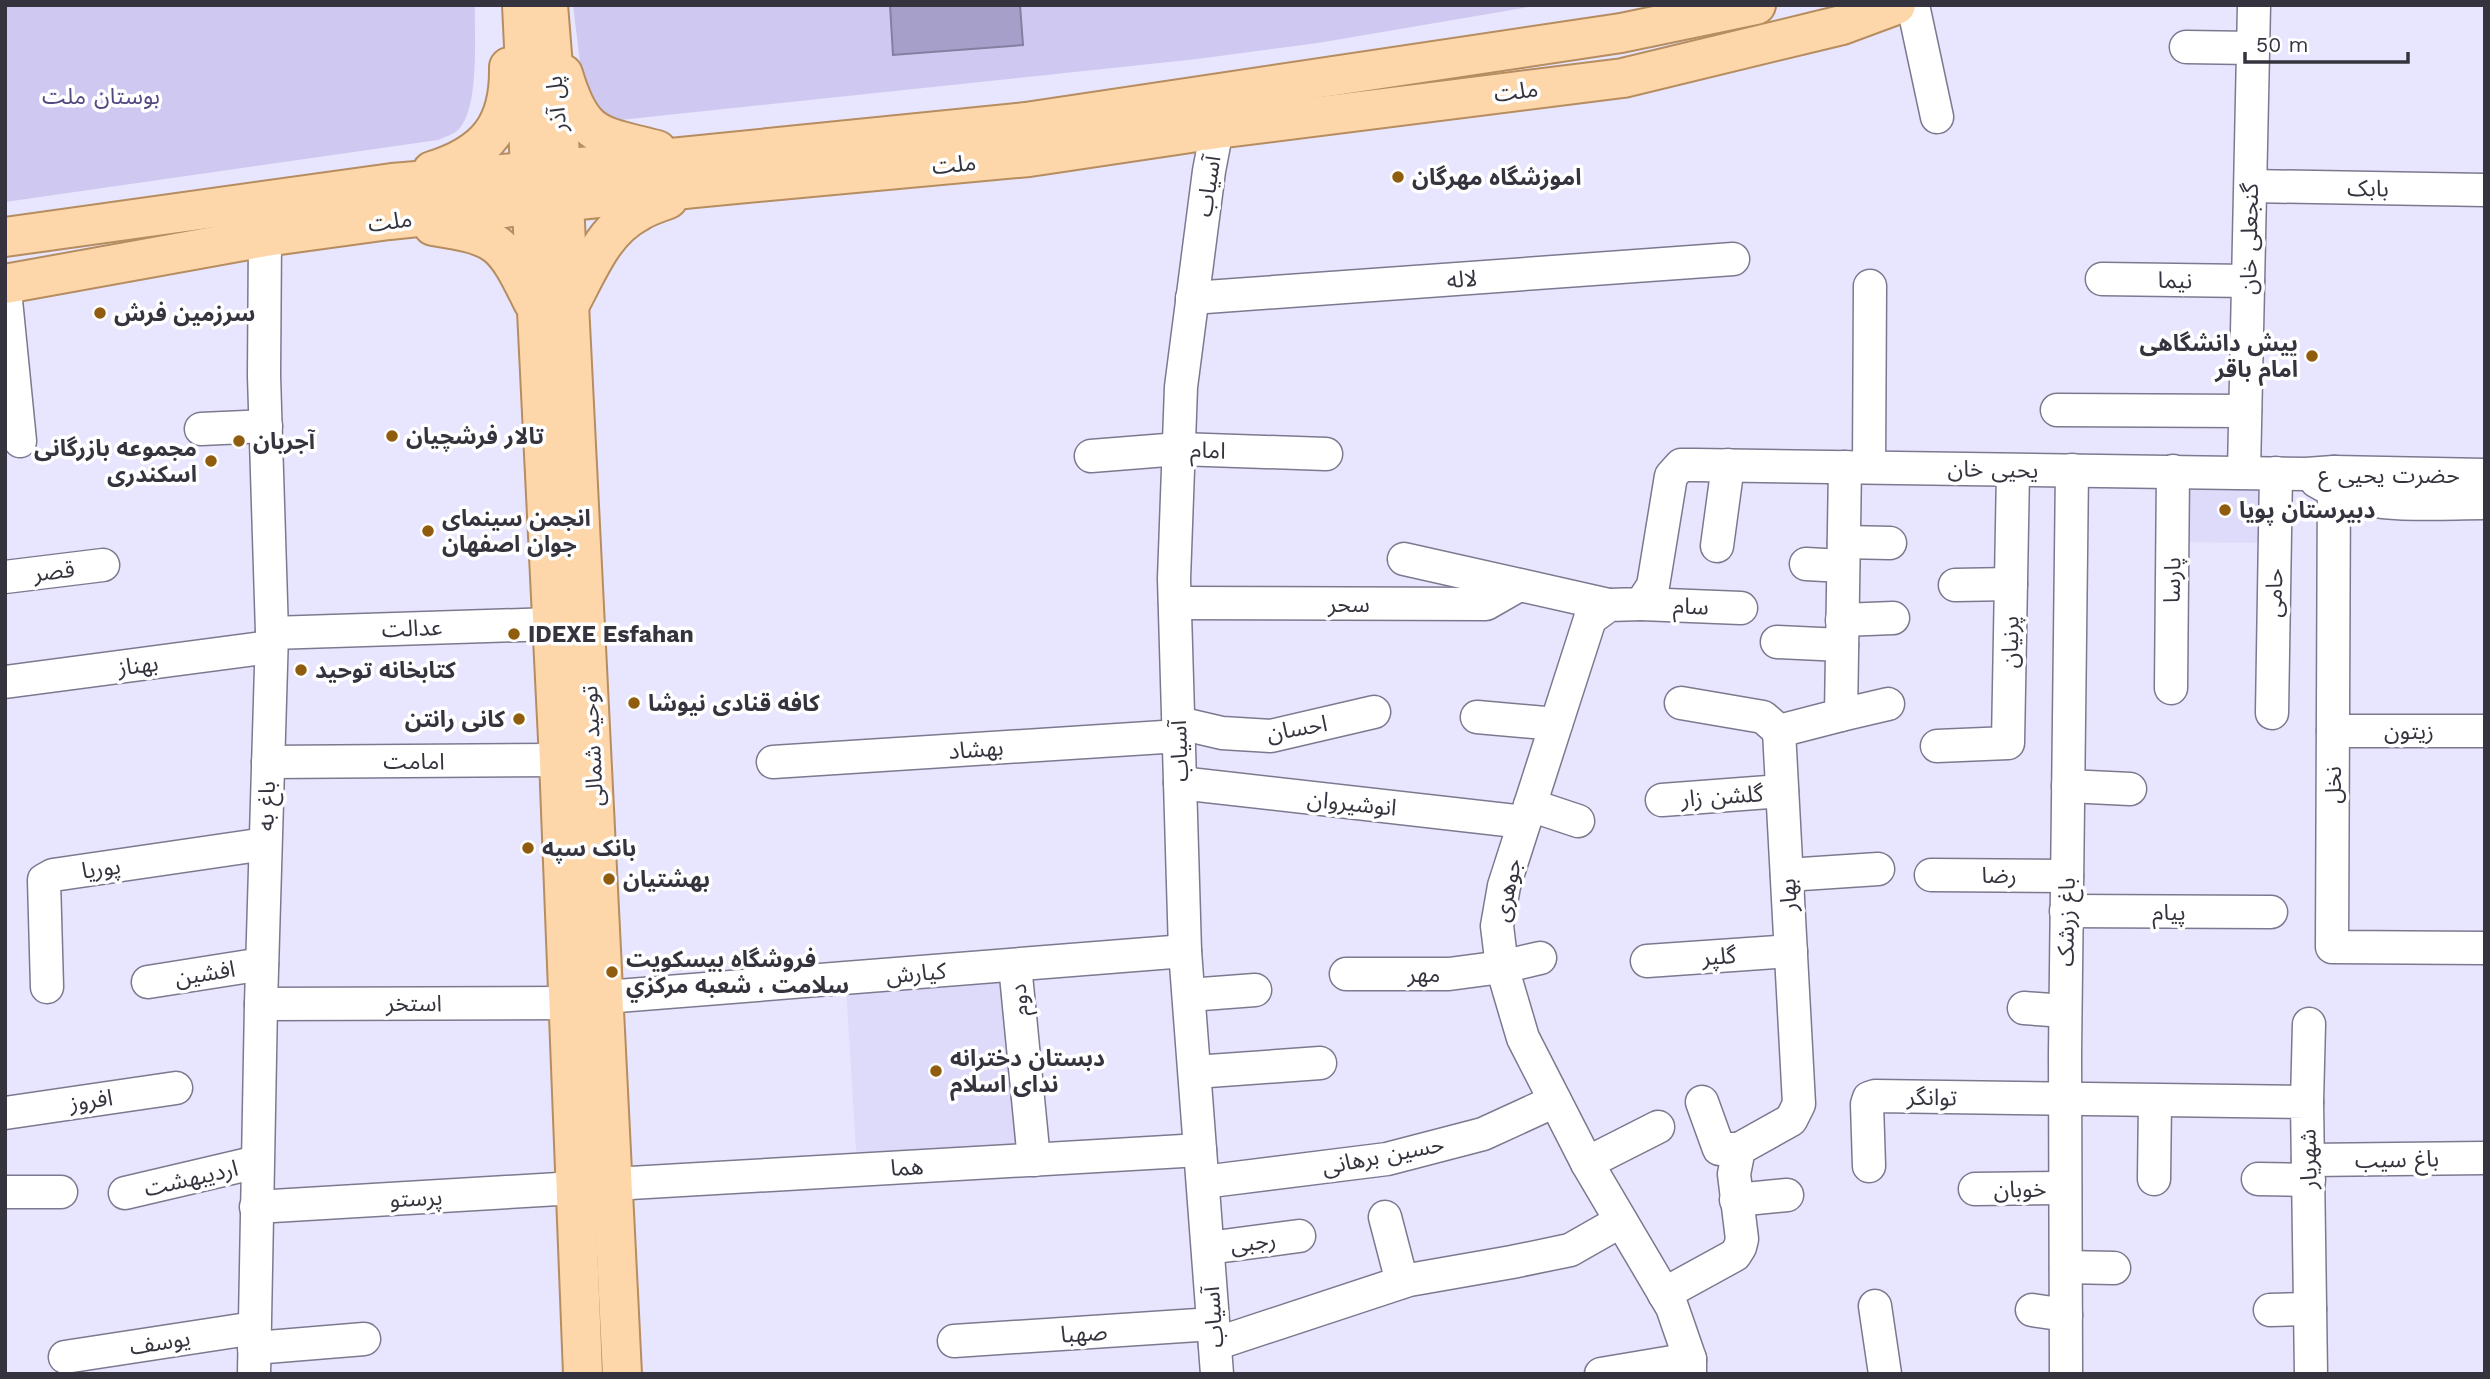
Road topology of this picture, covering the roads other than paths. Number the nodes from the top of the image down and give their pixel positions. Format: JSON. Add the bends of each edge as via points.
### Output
{"nodes":[{"id":1,"x":507,"y":5,"type":"edge"},
{"id":2,"x":522,"y":5,"type":"edge"},
{"id":3,"x":1756,"y":5,"type":"edge"},
{"id":4,"x":1896,"y":5,"type":"edge"},
{"id":5,"x":1913,"y":5,"type":"edge"},
{"id":6,"x":2254,"y":5,"type":"edge"},
{"id":7,"x":550,"y":21,"type":"edge"},
{"id":8,"x":2186,"y":47,"type":"dead end"},
{"id":9,"x":2253,"y":48,"type":"junction"},
{"id":10,"x":1937,"y":117,"type":"dead end"},
{"id":11,"x":1217,"y":129,"type":"junction"},
{"id":12,"x":690,"y":172,"type":"junction"},
{"id":13,"x":2251,"y":186,"type":"junction"},
{"id":14,"x":547,"y":187,"type":"junction"},
{"id":15,"x":2485,"y":190,"type":"edge"},
{"id":16,"x":391,"y":201,"type":"junction"},
{"id":17,"x":5,"y":237,"type":"edge"},
{"id":18,"x":265,"y":237,"type":"junction"},
{"id":19,"x":1733,"y":260,"type":"dead end"},
{"id":20,"x":2102,"y":279,"type":"dead end"},
{"id":21,"x":2248,"y":281,"type":"junction"},
{"id":22,"x":5,"y":284,"type":"edge"},
{"id":23,"x":1870,"y":286,"type":"dead end"},
{"id":24,"x":5,"y":290,"type":"edge"},
{"id":25,"x":1192,"y":298,"type":"junction"},
{"id":26,"x":553,"y":308,"type":"junction"},
{"id":27,"x":2057,"y":410,"type":"dead end"},
{"id":28,"x":2245,"y":411,"type":"junction"},
{"id":29,"x":266,"y":426,"type":"junction"},
{"id":30,"x":201,"y":429,"type":"dead end"},
{"id":31,"x":20,"y":441,"type":"dead end"},
{"id":32,"x":1178,"y":449,"type":"junction"},
{"id":33,"x":1326,"y":454,"type":"dead end"},
{"id":34,"x":1091,"y":456,"type":"dead end"},
{"id":35,"x":1728,"y":465,"type":"junction"},
{"id":36,"x":1857,"y":467,"type":"junction"},
{"id":37,"x":2072,"y":470,"type":"junction"},
{"id":38,"x":2013,"y":471,"type":"junction"},
{"id":39,"x":2173,"y":471,"type":"junction"},
{"id":40,"x":2244,"y":472,"type":"junction"},
{"id":41,"x":2485,"y":475,"type":"edge"},
{"id":42,"x":2313,"y":478,"type":"junction"},
{"id":43,"x":2485,"y":503,"type":"edge"},
{"id":44,"x":1890,"y":543,"type":"dead end"},
{"id":45,"x":1717,"y":546,"type":"dead end"},
{"id":46,"x":1843,"y":554,"type":"junction"},
{"id":47,"x":1404,"y":559,"type":"dead end"},
{"id":48,"x":1806,"y":564,"type":"dead end"},
{"id":49,"x":103,"y":565,"type":"dead end"},
{"id":50,"x":5,"y":577,"type":"edge"},
{"id":51,"x":2011,"y":584,"type":"junction"},
{"id":52,"x":1519,"y":585,"type":"junction"},
{"id":53,"x":1955,"y":585,"type":"dead end"},
{"id":54,"x":1175,"y":603,"type":"junction"},
{"id":55,"x":1641,"y":604,"type":"junction"},
{"id":56,"x":1609,"y":605,"type":"junction"},
{"id":57,"x":1741,"y":608,"type":"dead end"},
{"id":58,"x":1892,"y":618,"type":"dead end"},
{"id":59,"x":552,"y":624,"type":"junction"},
{"id":60,"x":1842,"y":633,"type":"junction"},
{"id":61,"x":272,"y":640,"type":"junction"},
{"id":62,"x":1777,"y":642,"type":"dead end"},
{"id":63,"x":5,"y":682,"type":"edge"},
{"id":64,"x":2171,"y":688,"type":"dead end"},
{"id":65,"x":1681,"y":704,"type":"dead end"},
{"id":66,"x":1888,"y":704,"type":"dead end"},
{"id":67,"x":1374,"y":712,"type":"dead end"},
{"id":68,"x":2272,"y":713,"type":"dead end"},
{"id":69,"x":1841,"y":715,"type":"junction"},
{"id":70,"x":1477,"y":717,"type":"dead end"},
{"id":71,"x":1556,"y":723,"type":"junction"},
{"id":72,"x":1179,"y":729,"type":"junction"},
{"id":73,"x":1779,"y":731,"type":"junction"},
{"id":74,"x":2333,"y":731,"type":"junction"},
{"id":75,"x":2485,"y":731,"type":"edge"},
{"id":76,"x":1937,"y":746,"type":"dead end"},
{"id":77,"x":559,"y":760,"type":"junction"},
{"id":78,"x":268,"y":762,"type":"junction"},
{"id":79,"x":773,"y":762,"type":"dead end"},
{"id":80,"x":1180,"y":783,"type":"junction"},
{"id":81,"x":2068,"y":786,"type":"junction"},
{"id":82,"x":2130,"y":789,"type":"dead end"},
{"id":83,"x":1782,"y":791,"type":"junction"},
{"id":84,"x":1662,"y":800,"type":"dead end"},
{"id":85,"x":1527,"y":814,"type":"junction"},
{"id":86,"x":1578,"y":821,"type":"dead end"},
{"id":87,"x":265,"y":844,"type":"junction"},
{"id":88,"x":1878,"y":869,"type":"dead end"},
{"id":89,"x":1787,"y":874,"type":"junction"},
{"id":90,"x":1931,"y":875,"type":"dead end"},
{"id":91,"x":2067,"y":876,"type":"junction"},
{"id":92,"x":2066,"y":911,"type":"junction"},
{"id":93,"x":2271,"y":912,"type":"dead end"},
{"id":94,"x":2485,"y":947,"type":"edge"},
{"id":95,"x":1185,"y":951,"type":"junction"},
{"id":96,"x":1791,"y":951,"type":"junction"},
{"id":97,"x":1540,"y":958,"type":"dead end"},
{"id":98,"x":1647,"y":961,"type":"dead end"},
{"id":99,"x":262,"y":964,"type":"junction"},
{"id":100,"x":1016,"y":965,"type":"junction"},
{"id":101,"x":1502,"y":967,"type":"junction"},
{"id":102,"x":1346,"y":974,"type":"dead end"},
{"id":103,"x":148,"y":982,"type":"dead end"},
{"id":104,"x":47,"y":987,"type":"dead end"},
{"id":105,"x":1255,"y":990,"type":"dead end"},
{"id":106,"x":1189,"y":995,"type":"junction"},
{"id":107,"x":605,"y":997,"type":"junction"},
{"id":108,"x":568,"y":1003,"type":"junction"},
{"id":109,"x":261,"y":1004,"type":"junction"},
{"id":110,"x":2024,"y":1009,"type":"dead end"},
{"id":111,"x":2065,"y":1011,"type":"junction"},
{"id":112,"x":2309,"y":1024,"type":"dead end"},
{"id":113,"x":1320,"y":1063,"type":"dead end"},
{"id":114,"x":608,"y":1067,"type":"junction"},
{"id":115,"x":570,"y":1068,"type":"junction"},
{"id":116,"x":1195,"y":1072,"type":"junction"},
{"id":117,"x":176,"y":1088,"type":"dead end"},
{"id":118,"x":2065,"y":1099,"type":"junction"},
{"id":119,"x":1555,"y":1101,"type":"junction"},
{"id":120,"x":2155,"y":1101,"type":"junction"},
{"id":121,"x":1703,"y":1102,"type":"dead end"},
{"id":122,"x":2307,"y":1102,"type":"junction"},
{"id":123,"x":5,"y":1113,"type":"edge"},
{"id":124,"x":1658,"y":1127,"type":"dead end"},
{"id":125,"x":1739,"y":1149,"type":"junction"},
{"id":126,"x":1200,"y":1150,"type":"junction"},
{"id":127,"x":2485,"y":1158,"type":"edge"},
{"id":128,"x":1034,"y":1160,"type":"junction"},
{"id":129,"x":257,"y":1162,"type":"junction"},
{"id":130,"x":1587,"y":1163,"type":"junction"},
{"id":131,"x":1869,"y":1166,"type":"dead end"},
{"id":132,"x":2308,"y":1170,"type":"junction"},
{"id":133,"x":2154,"y":1179,"type":"dead end"},
{"id":134,"x":2258,"y":1179,"type":"dead end"},
{"id":135,"x":1203,"y":1182,"type":"junction"},
{"id":136,"x":613,"y":1184,"type":"junction"},
{"id":137,"x":575,"y":1188,"type":"junction"},
{"id":138,"x":2065,"y":1188,"type":"junction"},
{"id":139,"x":1975,"y":1189,"type":"dead end"},
{"id":140,"x":5,"y":1192,"type":"edge"},
{"id":141,"x":61,"y":1192,"type":"dead end"},
{"id":142,"x":125,"y":1193,"type":"dead end"},
{"id":143,"x":1787,"y":1195,"type":"dead end"},
{"id":144,"x":1736,"y":1200,"type":"junction"},
{"id":145,"x":256,"y":1207,"type":"junction"},
{"id":146,"x":1385,"y":1217,"type":"dead end"},
{"id":147,"x":1621,"y":1221,"type":"junction"},
{"id":148,"x":1299,"y":1236,"type":"dead end"},
{"id":149,"x":1208,"y":1248,"type":"junction"},
{"id":150,"x":2066,"y":1267,"type":"junction"},
{"id":151,"x":2114,"y":1268,"type":"dead end"},
{"id":152,"x":1402,"y":1282,"type":"junction"},
{"id":153,"x":1664,"y":1294,"type":"junction"},
{"id":154,"x":1875,"y":1306,"type":"dead end"},
{"id":155,"x":2310,"y":1309,"type":"junction"},
{"id":156,"x":2032,"y":1310,"type":"dead end"},
{"id":157,"x":2270,"y":1310,"type":"dead end"},
{"id":158,"x":2066,"y":1315,"type":"junction"},
{"id":159,"x":364,"y":1339,"type":"dead end"},
{"id":160,"x":954,"y":1341,"type":"dead end"},
{"id":161,"x":1215,"y":1347,"type":"edge"},
{"id":162,"x":254,"y":1350,"type":"edge"},
{"id":163,"x":65,"y":1357,"type":"dead end"},
{"id":164,"x":1690,"y":1366,"type":"edge"},
{"id":165,"x":583,"y":1374,"type":"edge"},
{"id":166,"x":622,"y":1374,"type":"edge"},
{"id":167,"x":1601,"y":1374,"type":"edge"},
{"id":168,"x":1885,"y":1374,"type":"edge"},
{"id":169,"x":2066,"y":1374,"type":"edge"},
{"id":170,"x":2311,"y":1374,"type":"edge"}],
"edges":[{"from":1,"to":16,"type":"main road","via":[[509,85],[494,133],[476,150]]},
{"from":2,"to":14,"type":"main road","name":"پل آذر"},
{"from":3,"to":12,"type":"main road","name":"ملت","via":[[1621,33]]},
{"from":4,"to":11,"type":"main road","name":"ملت","via":[[1842,25],[1623,78]]},
{"from":5,"to":10,"type":"street"},
{"from":6,"to":9,"type":"street","name":"گنجعلی خان"},
{"from":7,"to":12,"type":"main road","via":[[569,95],[580,117],[610,140]]},
{"from":7,"to":14,"type":"main road","name":"پل آذر"},
{"from":8,"to":9,"type":"street"},
{"from":9,"to":13,"type":"street","name":"گنجعلی خان"},
{"from":11,"to":12,"type":"main road","name":"ملت","via":[[1029,157]]},
{"from":11,"to":25,"type":"street","name":"آسیاب"},
{"from":12,"to":14,"type":"main road","name":"ملت"},
{"from":12,"to":26,"type":"main road","via":[[611,233]]},
{"from":13,"to":15,"type":"street","name":"بابک"},
{"from":13,"to":21,"type":"street","name":"گنجعلی خان"},
{"from":14,"to":16,"type":"main road","name":"ملت"},
{"from":14,"to":26,"type":"main road","name":"توحید شمالی"},
{"from":16,"to":17,"type":"main road","name":"ملت"},
{"from":16,"to":18,"type":"main road","name":"ملت"},
{"from":16,"to":26,"type":"main road","via":[[495,242]]},
{"from":18,"to":22,"type":"main road","name":"ملت"},
{"from":18,"to":29,"type":"street","name":"باغ به"},
{"from":19,"to":25,"type":"street","name":"لاله"},
{"from":20,"to":21,"type":"street","name":"نیما"},
{"from":21,"to":28,"type":"street","name":"گنجعلی خان"},
{"from":23,"to":36,"type":"street"},
{"from":24,"to":31,"type":"street"},
{"from":25,"to":32,"type":"street","name":"آسیاب"},
{"from":26,"to":59,"type":"main road","name":"توحید شمالی"},
{"from":26,"to":107,"type":"main road","name":"توحید شمالی"},
{"from":27,"to":28,"type":"street"},
{"from":28,"to":40,"type":"street","name":"گنجعلی خان"},
{"from":29,"to":30,"type":"street"},
{"from":29,"to":61,"type":"street","name":"باغ به"},
{"from":32,"to":33,"type":"street","name":"امام"},
{"from":32,"to":34,"type":"street","name":"امام"},
{"from":32,"to":54,"type":"street","name":"آسیاب"},
{"from":35,"to":36,"type":"street","name":"یحیی خان"},
{"from":35,"to":45,"type":"street"},
{"from":35,"to":55,"type":"street","name":"یحیی خان","via":[[1681,465],[1671,476],[1653,586]]},
{"from":36,"to":38,"type":"street","name":"یحیی خان"},
{"from":36,"to":46,"type":"street"},
{"from":37,"to":38,"type":"street","name":"یحیی خان"},
{"from":37,"to":39,"type":"street","name":"یحیی خان"},
{"from":37,"to":81,"type":"street","name":"باغ زرشک"},
{"from":38,"to":51,"type":"street","name":"پرنیان"},
{"from":39,"to":40,"type":"street","name":"یحیی خان"},
{"from":39,"to":64,"type":"street","name":"پارسا"},
{"from":40,"to":42,"type":"street","name":"یحیی خان"},
{"from":41,"to":42,"type":"street","name":"حضرت یحیی ع"},
{"from":42,"to":43,"type":"street","name":"حضرت یحیی ع","via":[[2387,502]]},
{"from":42,"to":68,"type":"street","name":"حامی"},
{"from":42,"to":74,"type":"street","name":"نخل"},
{"from":44,"to":46,"type":"street"},
{"from":46,"to":48,"type":"street"},
{"from":46,"to":60,"type":"street"},
{"from":47,"to":52,"type":"street"},
{"from":49,"to":50,"type":"street","name":"قصر"},
{"from":51,"to":53,"type":"street"},
{"from":51,"to":76,"type":"street","name":"پرنیان","via":[[2008,743]]},
{"from":52,"to":54,"type":"street","name":"سحر","via":[[1486,604]]},
{"from":52,"to":56,"type":"street"},
{"from":54,"to":72,"type":"street","name":"آسیاب"},
{"from":55,"to":56,"type":"street"},
{"from":55,"to":57,"type":"street","name":"سام"},
{"from":56,"to":71,"type":"street","name":"جوهری","via":[[1590,619]]},
{"from":58,"to":60,"type":"street"},
{"from":59,"to":61,"type":"street","name":"عدالت"},
{"from":59,"to":77,"type":"main road","name":"توحید شمالی"},
{"from":60,"to":62,"type":"street"},
{"from":60,"to":69,"type":"street"},
{"from":61,"to":63,"type":"street","name":"بهناز"},
{"from":61,"to":78,"type":"street","name":"باغ به"},
{"from":65,"to":73,"type":"street","via":[[1763,717]]},
{"from":66,"to":69,"type":"street"},
{"from":67,"to":72,"type":"street","name":"احسان","via":[[1271,736]]},
{"from":69,"to":73,"type":"street"},
{"from":70,"to":71,"type":"street"},
{"from":71,"to":85,"type":"street","name":"جوهری"},
{"from":72,"to":79,"type":"street","name":"بهشاد"},
{"from":72,"to":80,"type":"street","name":"آسیاب"},
{"from":73,"to":83,"type":"street","name":"بهار"},
{"from":74,"to":75,"type":"street","name":"زیتون"},
{"from":74,"to":94,"type":"street","name":"نخل","via":[[2332,947]]},
{"from":77,"to":78,"type":"street","name":"امامت"},
{"from":77,"to":108,"type":"main road","name":"توحید شمالی"},
{"from":78,"to":87,"type":"street","name":"باغ به"},
{"from":80,"to":85,"type":"street","name":"انوشیروان"},
{"from":80,"to":95,"type":"street","name":"آسیاب"},
{"from":81,"to":82,"type":"street"},
{"from":81,"to":91,"type":"street","name":"باغ زرشک"},
{"from":83,"to":84,"type":"street","name":"گلشن زار"},
{"from":83,"to":89,"type":"street","name":"بهار"},
{"from":85,"to":86,"type":"street","name":"انوشیروان"},
{"from":85,"to":101,"type":"street","name":"جوهری","via":[[1504,886],[1497,926]]},
{"from":87,"to":99,"type":"street","name":"باغ به"},
{"from":87,"to":104,"type":"street","name":"پوریا","via":[[44,880]]},
{"from":88,"to":89,"type":"street"},
{"from":89,"to":96,"type":"street","name":"بهار"},
{"from":90,"to":91,"type":"street","name":"رضا"},
{"from":91,"to":92,"type":"street","name":"باغ زرشک"},
{"from":92,"to":93,"type":"street","name":"پیام"},
{"from":92,"to":111,"type":"street","name":"باغ زرشک"},
{"from":95,"to":100,"type":"street","name":"کیارش"},
{"from":95,"to":106,"type":"street","name":"آسیاب"},
{"from":96,"to":98,"type":"street","name":"گلپر"},
{"from":96,"to":125,"type":"street","name":"بهار","via":[[1799,1104],[1791,1120]]},
{"from":97,"to":101,"type":"street","name":"مهر"},
{"from":99,"to":103,"type":"street","name":"افشین"},
{"from":99,"to":109,"type":"street","name":"باغ به"},
{"from":100,"to":107,"type":"street","name":"کیارش"},
{"from":100,"to":128,"type":"street","name":"دوم"},
{"from":101,"to":102,"type":"street","name":"مهر","via":[[1449,974]]},
{"from":101,"to":119,"type":"street","name":"جوهری","via":[[1523,1038]]},
{"from":105,"to":106,"type":"street"},
{"from":106,"to":116,"type":"street","name":"آسیاب"},
{"from":107,"to":114,"type":"main road","name":"توحید شمالی"},
{"from":108,"to":109,"type":"street","name":"استخر"},
{"from":108,"to":115,"type":"main road","name":"توحید شمالی"},
{"from":109,"to":129,"type":"street","name":"باغ به"},
{"from":110,"to":111,"type":"street"},
{"from":111,"to":118,"type":"street","name":"باغ زرشک"},
{"from":112,"to":122,"type":"street"},
{"from":113,"to":116,"type":"street"},
{"from":114,"to":115,"type":"main road"},
{"from":114,"to":136,"type":"main road","name":"توحید شمالی"},
{"from":115,"to":137,"type":"main road","name":"توحید شمالی"},
{"from":116,"to":126,"type":"street","name":"آسیاب"},
{"from":117,"to":123,"type":"street","name":"افروز"},
{"from":118,"to":120,"type":"street","name":"شهریار"},
{"from":118,"to":131,"type":"street","name":"توانگر","via":[[1869,1098]]},
{"from":118,"to":138,"type":"street","name":"باغ زرشک"},
{"from":119,"to":130,"type":"street","name":"جوهری"},
{"from":119,"to":135,"type":"street","name":"حسین برهانی","via":[[1483,1134],[1387,1159]]},
{"from":120,"to":122,"type":"street","name":"شهریار"},
{"from":120,"to":133,"type":"street"},
{"from":121,"to":125,"type":"street","via":[[1719,1149]]},
{"from":122,"to":132,"type":"street","name":"شهریار"},
{"from":124,"to":130,"type":"street"},
{"from":125,"to":144,"type":"street","via":[[1734,1174]]},
{"from":126,"to":128,"type":"street","name":"هما"},
{"from":126,"to":135,"type":"street","name":"آسیاب"},
{"from":127,"to":132,"type":"street","name":"باغ سیب"},
{"from":128,"to":136,"type":"street","name":"هما"},
{"from":129,"to":142,"type":"street","name":"اردیبهشت"},
{"from":129,"to":145,"type":"street","name":"باغ به"},
{"from":130,"to":147,"type":"street","name":"جوهری"},
{"from":132,"to":134,"type":"street","name":"باغ سیب"},
{"from":132,"to":155,"type":"street","name":"شهریار"},
{"from":135,"to":149,"type":"street","name":"آسیاب"},
{"from":136,"to":166,"type":"main road","name":"توحید شمالی"},
{"from":137,"to":145,"type":"street","name":"پرستو"},
{"from":137,"to":165,"type":"main road","name":"توحید شمالی"},
{"from":138,"to":139,"type":"street","name":"خوبان"},
{"from":138,"to":150,"type":"street","name":"باغ زرشک"},
{"from":140,"to":141,"type":"street"},
{"from":143,"to":144,"type":"street"},
{"from":144,"to":153,"type":"street","via":[[1742,1239],[1735,1255]]},
{"from":145,"to":162,"type":"street","name":"باغ به"},
{"from":146,"to":152,"type":"street"},
{"from":147,"to":152,"type":"street","name":"صهبا","via":[[1570,1250]]},
{"from":147,"to":153,"type":"street","name":"جوهری"},
{"from":148,"to":149,"type":"street","name":"رجبی"},
{"from":149,"to":161,"type":"street","name":"آسیاب"},
{"from":150,"to":151,"type":"street"},
{"from":150,"to":158,"type":"street","name":"باغ زرشک"},
{"from":152,"to":161,"type":"street","name":"صهبا"},
{"from":153,"to":164,"type":"street","name":"جوهری"},
{"from":154,"to":168,"type":"street"},
{"from":155,"to":157,"type":"street"},
{"from":155,"to":170,"type":"street","name":"شهریار"},
{"from":156,"to":158,"type":"street"},
{"from":158,"to":169,"type":"street","name":"باغ زرشک"},
{"from":159,"to":162,"type":"street","name":"یوسف"},
{"from":160,"to":161,"type":"street","name":"صهبا"},
{"from":162,"to":163,"type":"street","name":"یوسف"},
{"from":164,"to":167,"type":"street"}]}
